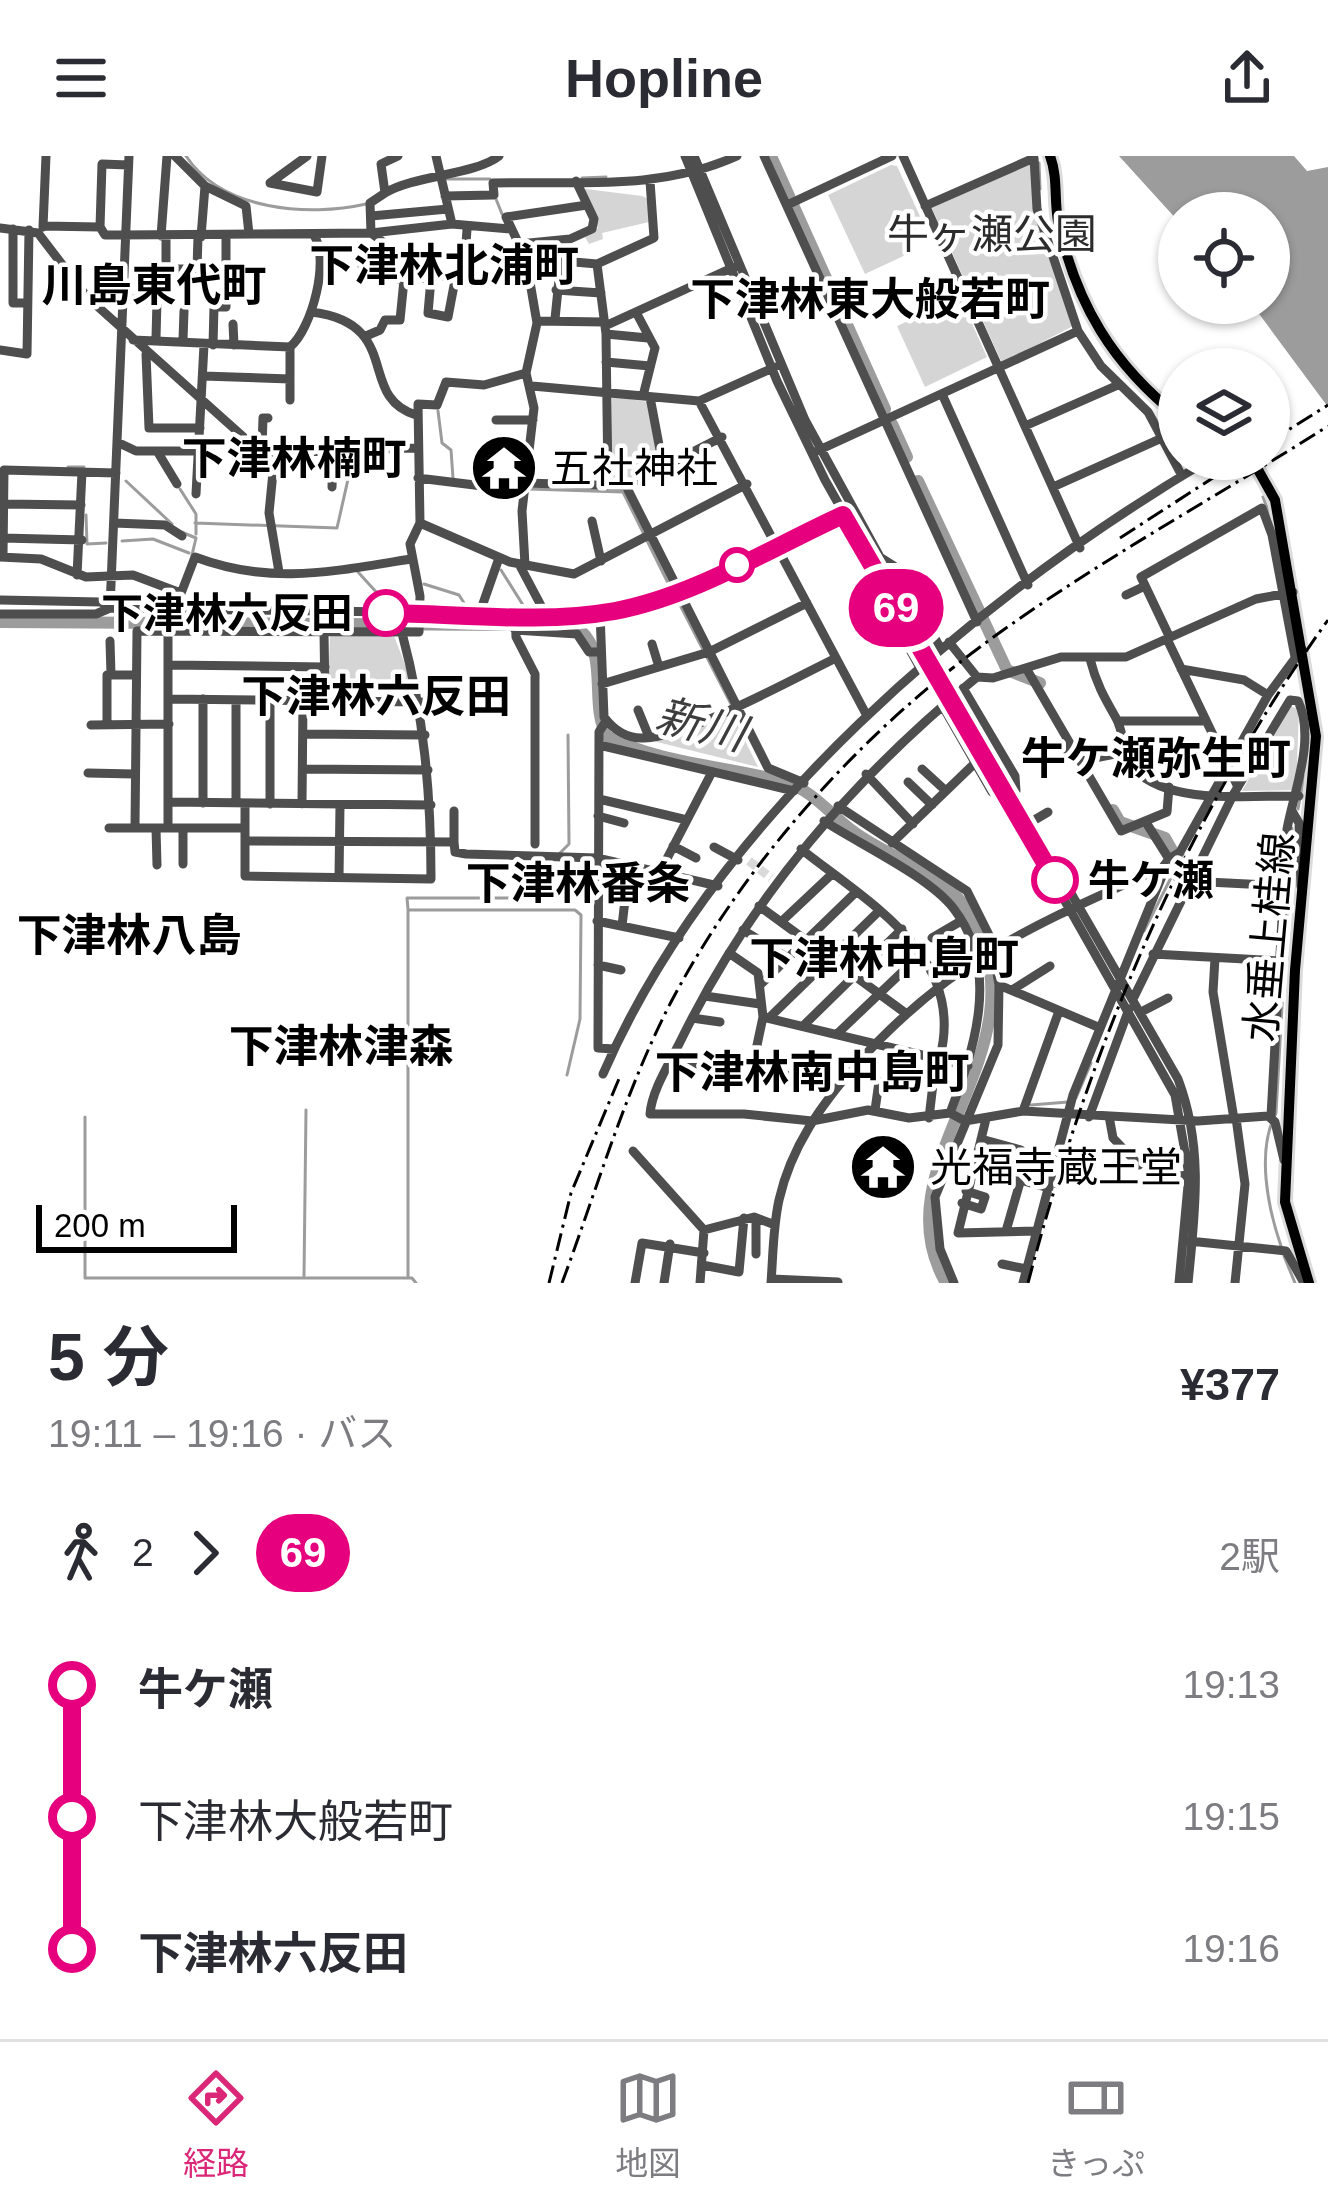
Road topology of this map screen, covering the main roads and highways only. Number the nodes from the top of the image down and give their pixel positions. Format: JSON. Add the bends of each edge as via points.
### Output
{"nodes":[{"id":1,"x":1050,"y":156,"type":"edge"},
{"id":2,"x":1158,"y":398,"type":"edge"},
{"id":3,"x":1267,"y":480,"type":"edge"},
{"id":4,"x":1306,"y":1283,"type":"edge"}],
"edges":[{"from":1,"to":2,"type":"main road","via":[[1059,224],[1094,326]]},
{"from":3,"to":4,"type":"main road","name":"水垂上桂線","via":[[1317,765],[1286,1172],[1287,1222]]}]}
